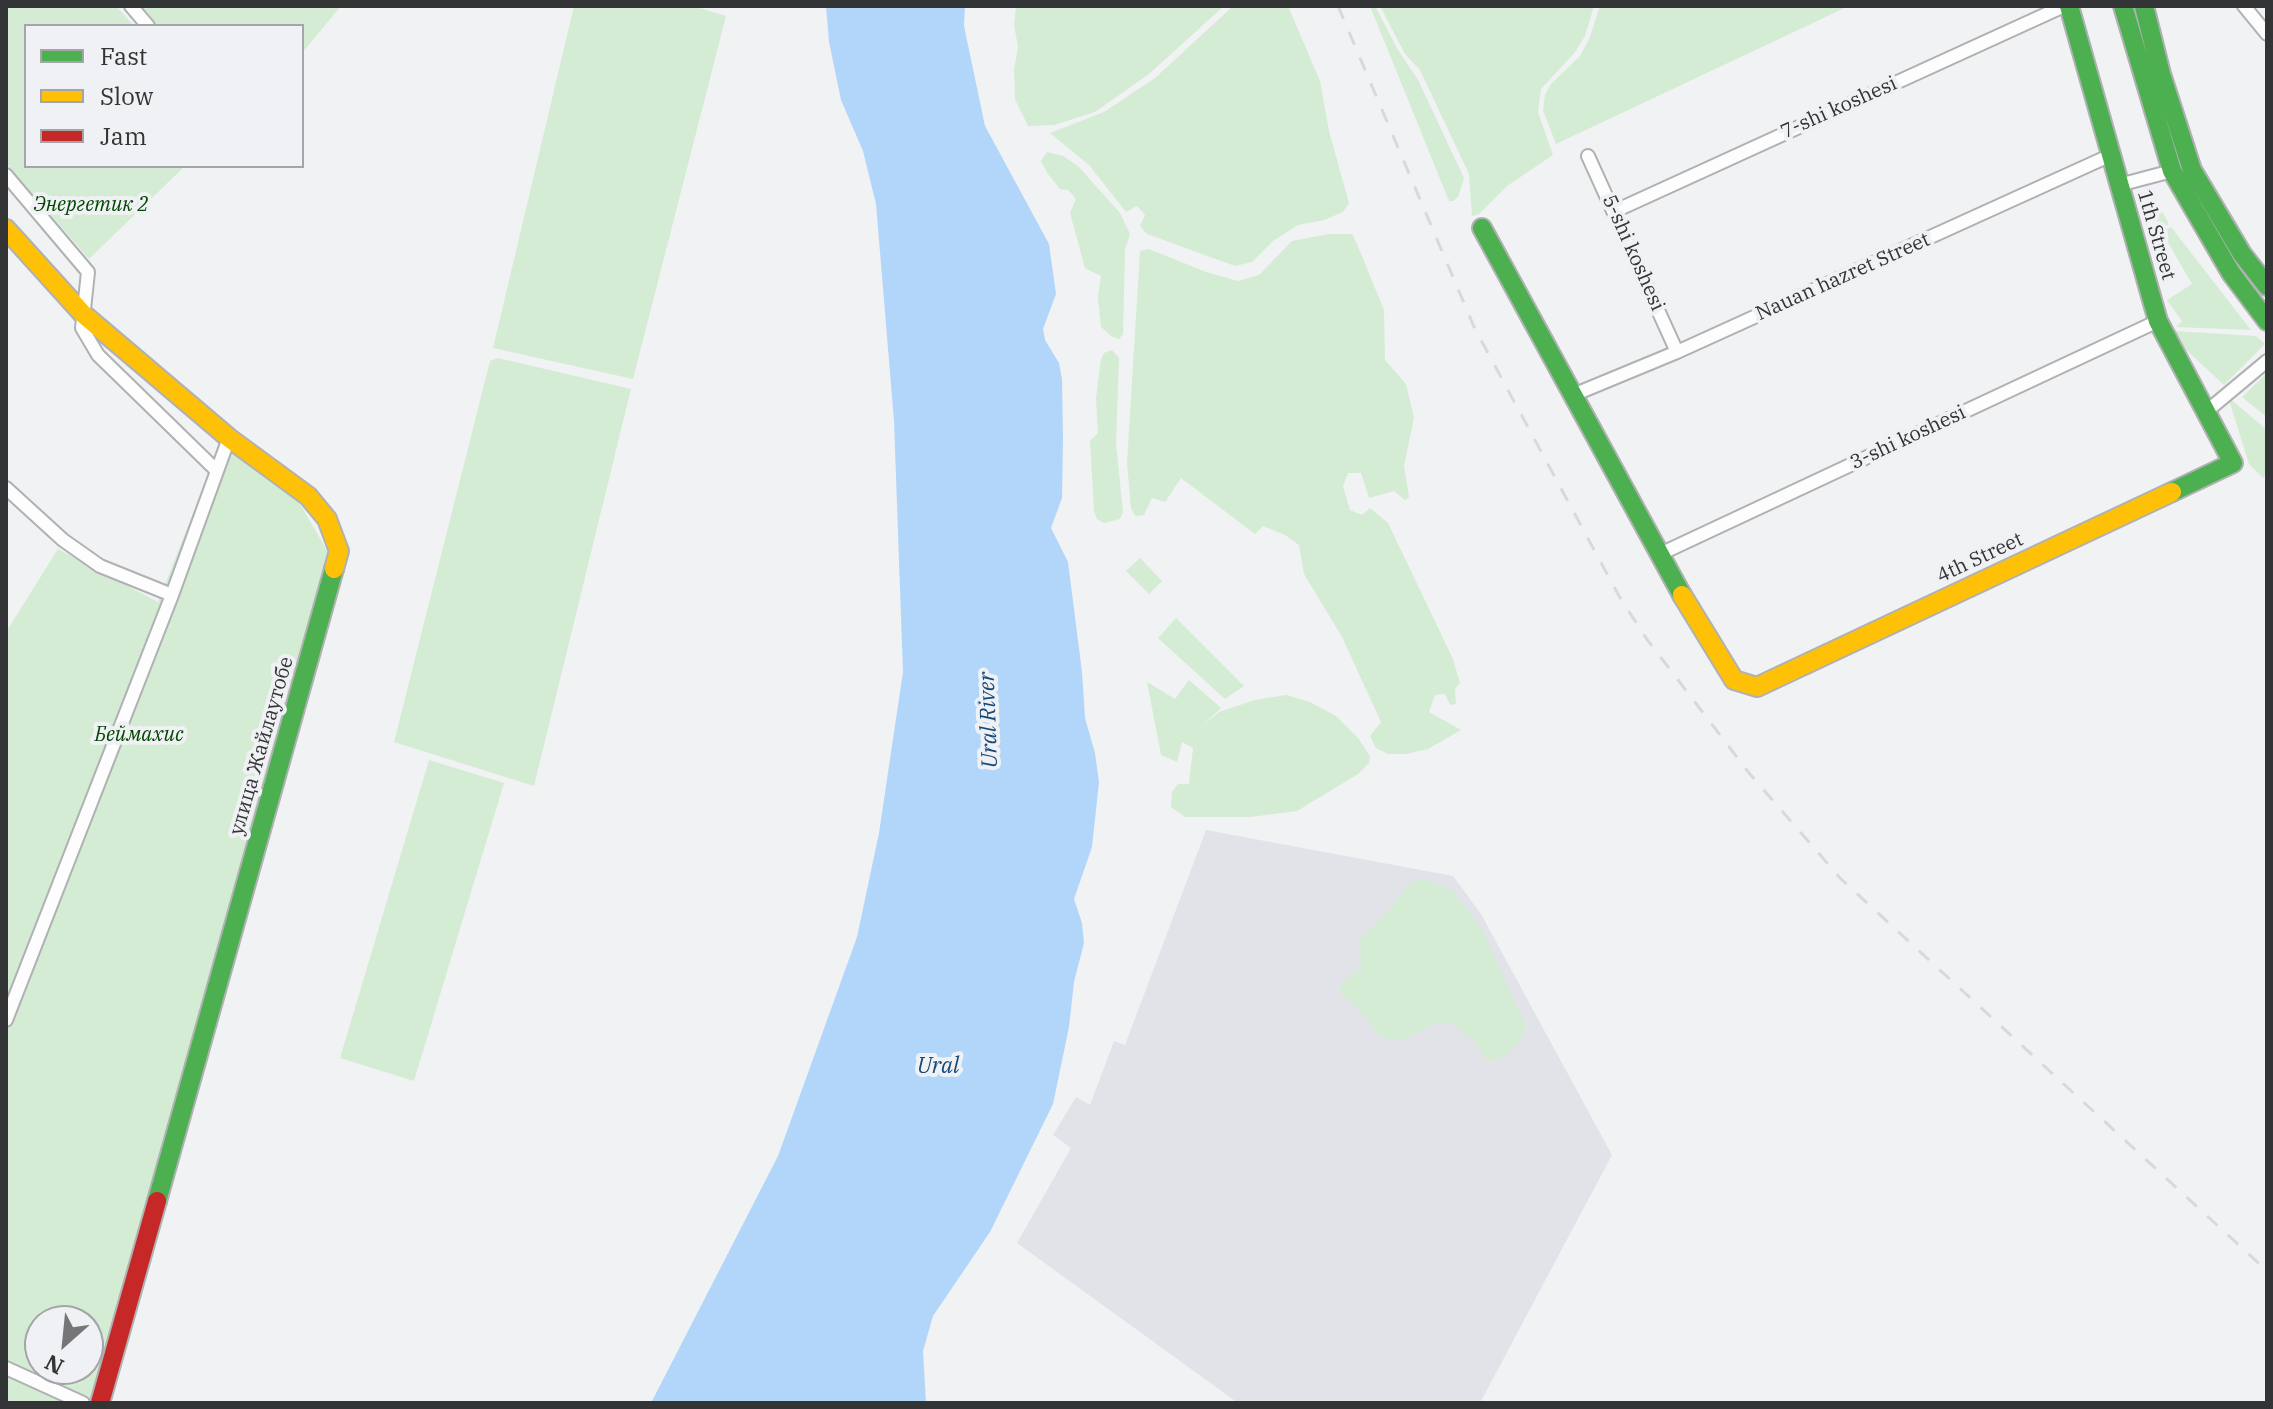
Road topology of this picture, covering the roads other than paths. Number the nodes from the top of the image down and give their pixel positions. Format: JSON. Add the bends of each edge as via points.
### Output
{"nodes":[{"id":1,"x":131,"y":6,"type":"edge"},
{"id":2,"x":2066,"y":6,"type":"edge"},
{"id":3,"x":2123,"y":6,"type":"edge"},
{"id":4,"x":2144,"y":6,"type":"edge"},
{"id":5,"x":2244,"y":6,"type":"edge"},
{"id":6,"x":146,"y":24,"type":"edge"},
{"id":7,"x":2267,"y":34,"type":"edge"},
{"id":8,"x":2111,"y":155,"type":"junction"},
{"id":9,"x":1588,"y":156,"type":"dead end"},
{"id":10,"x":2172,"y":171,"type":"junction"},
{"id":11,"x":6,"y":175,"type":"edge"},
{"id":12,"x":2119,"y":185,"type":"junction"},
{"id":13,"x":1615,"y":211,"type":"junction"},
{"id":14,"x":1482,"y":228,"type":"dead end"},
{"id":15,"x":6,"y":229,"type":"edge"},
{"id":16,"x":2267,"y":286,"type":"edge"},
{"id":17,"x":83,"y":314,"type":"junction"},
{"id":18,"x":2158,"y":321,"type":"junction"},
{"id":19,"x":2267,"y":321,"type":"edge"},
{"id":20,"x":1677,"y":352,"type":"junction"},
{"id":21,"x":2267,"y":361,"type":"edge"},
{"id":22,"x":1573,"y":395,"type":"junction"},
{"id":23,"x":2207,"y":411,"type":"junction"},
{"id":24,"x":229,"y":438,"type":"junction"},
{"id":25,"x":2233,"y":463,"type":"joint"},
{"id":26,"x":217,"y":471,"type":"junction"},
{"id":27,"x":6,"y":490,"type":"edge"},
{"id":28,"x":1658,"y":555,"type":"junction"},
{"id":29,"x":172,"y":595,"type":"junction"},
{"id":30,"x":6,"y":1020,"type":"edge"},
{"id":31,"x":6,"y":1368,"type":"edge"},
{"id":32,"x":83,"y":1403,"type":"edge"},
{"id":33,"x":100,"y":1403,"type":"edge"}],
"edges":[{"from":1,"to":6,"type":"street"},
{"from":2,"to":8,"type":"main road","name":"1th Street"},
{"from":2,"to":13,"type":"street","name":"7-shi koshesi"},
{"from":3,"to":10,"type":"main road"},
{"from":4,"to":16,"type":"main road","via":[[2192,170]]},
{"from":5,"to":7,"type":"street"},
{"from":8,"to":12,"type":"main road","name":"1th Street"},
{"from":8,"to":20,"type":"street","name":"Nauan hazret Street"},
{"from":9,"to":13,"type":"street","name":"5-shi koshesi"},
{"from":10,"to":12,"type":"street"},
{"from":10,"to":19,"type":"main road","via":[[2231,273]]},
{"from":11,"to":17,"type":"street","via":[[88,272]]},
{"from":12,"to":18,"type":"main road","name":"1th Street"},
{"from":13,"to":20,"type":"street","name":"5-shi koshesi"},
{"from":14,"to":22,"type":"main road"},
{"from":15,"to":17,"type":"main road","name":"улица Жайлаутобе"},
{"from":17,"to":24,"type":"main road","name":"улица Жайлаутобе"},
{"from":17,"to":26,"type":"street","via":[[82,328],[98,355]]},
{"from":18,"to":23,"type":"main road","name":"1th Street"},
{"from":18,"to":28,"type":"street","name":"3-shi koshesi"},
{"from":20,"to":22,"type":"street","name":"Nauan hazret Street"},
{"from":21,"to":23,"type":"street"},
{"from":22,"to":28,"type":"main road"},
{"from":23,"to":25,"type":"main road","name":"1th Street"},
{"from":24,"to":26,"type":"street"},
{"from":24,"to":33,"type":"main road","name":"улица Жайлаутобе","via":[[308,496],[327,519],[339,551]]},
{"from":25,"to":28,"type":"main road","name":"4th Street","via":[[1757,687],[1734,680]]},
{"from":26,"to":29,"type":"street"},
{"from":27,"to":29,"type":"street","via":[[100,566]]},
{"from":29,"to":30,"type":"street"},
{"from":31,"to":32,"type":"street"}]}
